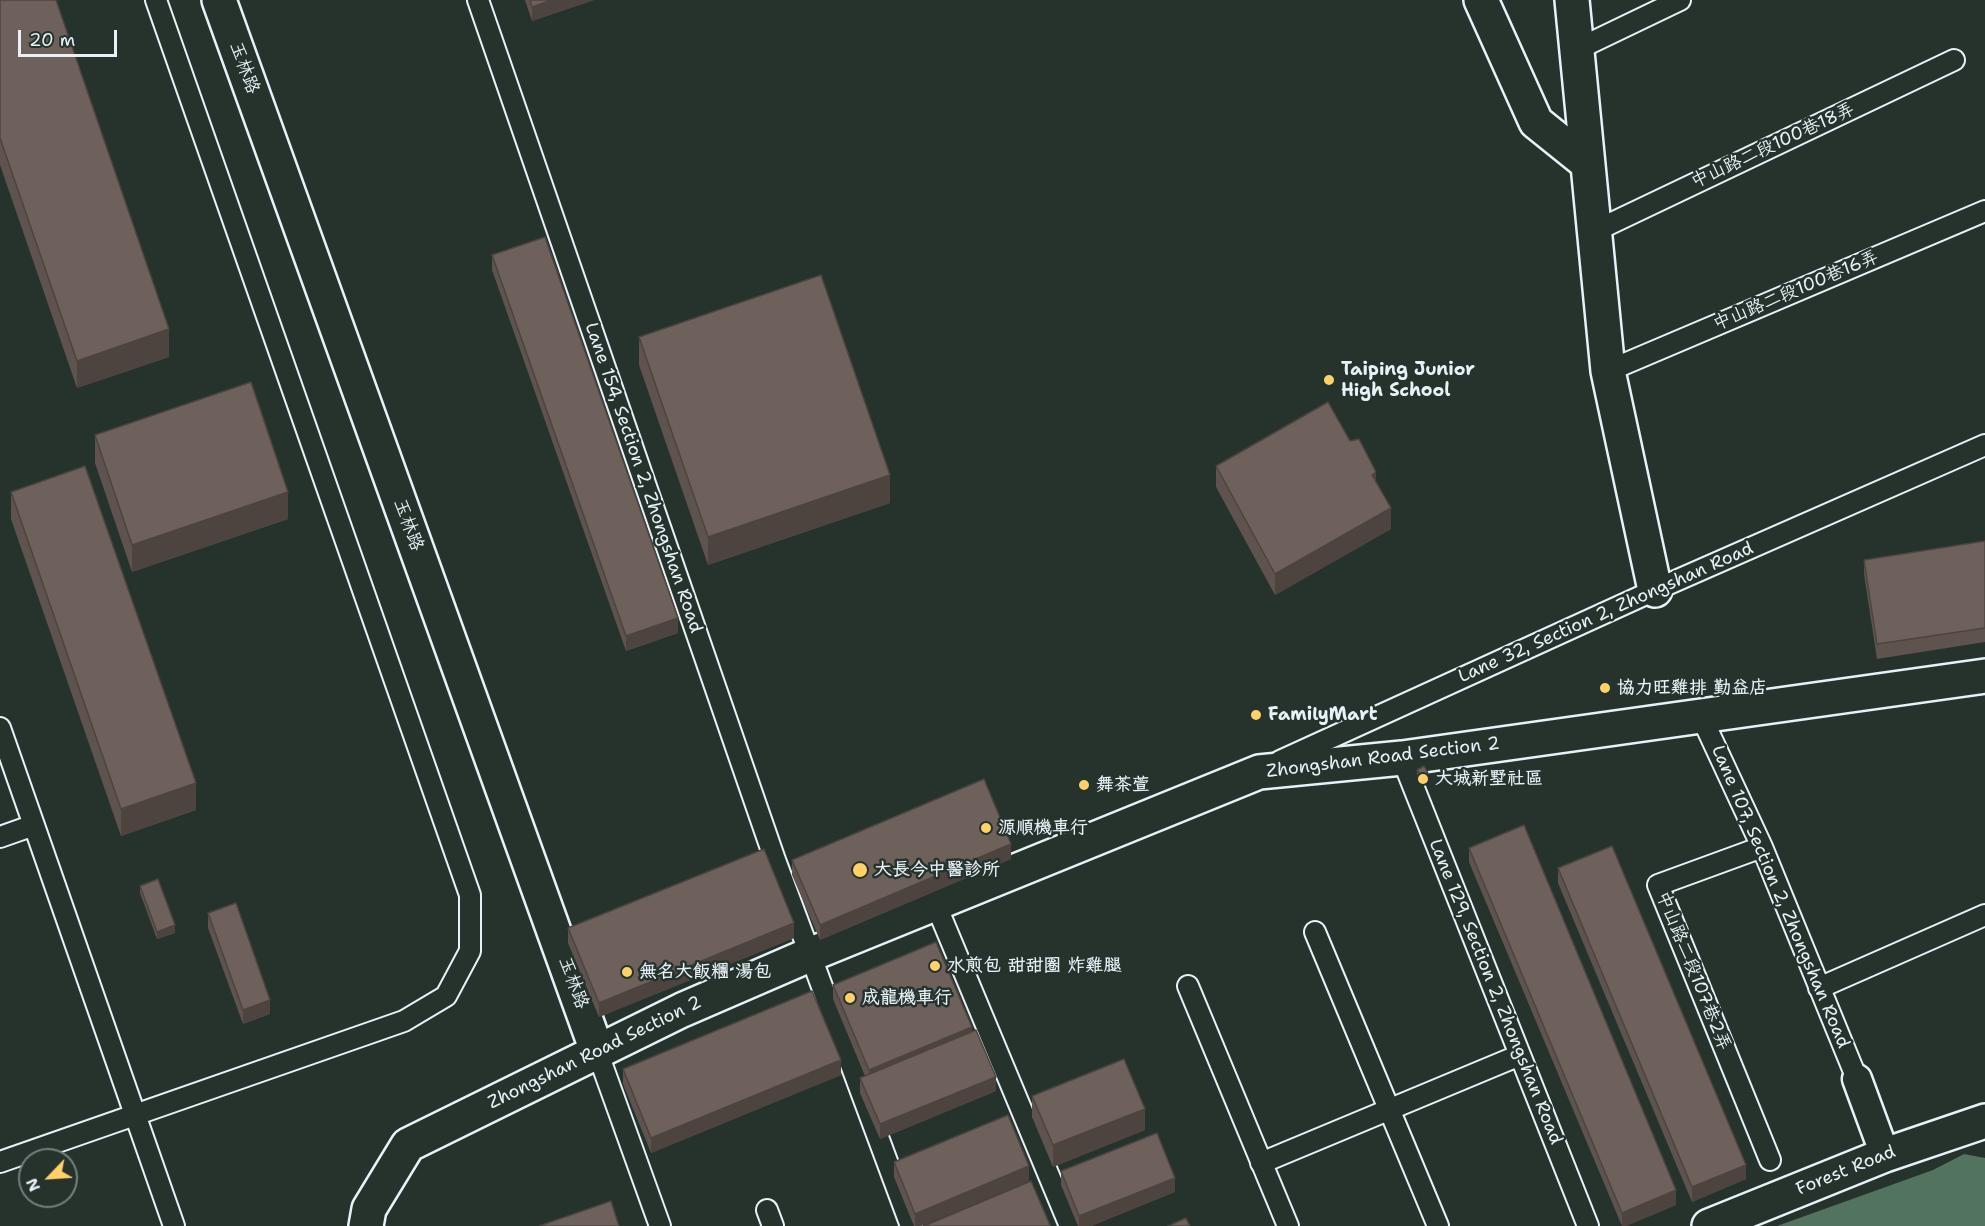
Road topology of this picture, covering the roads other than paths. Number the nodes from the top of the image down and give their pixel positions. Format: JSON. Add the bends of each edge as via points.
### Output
{"nodes":[{"id":1,"x":156,"y":0,"type":"edge"},
{"id":2,"x":219,"y":0,"type":"edge"},
{"id":3,"x":478,"y":0,"type":"edge"},
{"id":4,"x":1481,"y":0,"type":"edge"},
{"id":5,"x":1572,"y":0,"type":"edge"},
{"id":6,"x":1680,"y":0,"type":"edge"},
{"id":7,"x":1578,"y":50,"type":"junction"},
{"id":8,"x":1954,"y":60,"type":"dead end"},
{"id":9,"x":1587,"y":163,"type":"junction"},
{"id":10,"x":1985,"y":211,"type":"edge"},
{"id":11,"x":1593,"y":232,"type":"junction"},
{"id":12,"x":1608,"y":371,"type":"junction"},
{"id":13,"x":1985,"y":445,"type":"edge"},
{"id":14,"x":1655,"y":590,"type":"junction"},
{"id":15,"x":1985,"y":676,"type":"edge"},
{"id":16,"x":1701,"y":716,"type":"junction"},
{"id":17,"x":0,"y":728,"type":"edge"},
{"id":18,"x":1402,"y":758,"type":"junction"},
{"id":19,"x":1228,"y":785,"type":"junction"},
{"id":20,"x":34,"y":825,"type":"junction"},
{"id":21,"x":0,"y":837,"type":"edge"},
{"id":22,"x":1762,"y":846,"type":"junction"},
{"id":23,"x":936,"y":905,"type":"junction"},
{"id":24,"x":1985,"y":915,"type":"edge"},
{"id":25,"x":1315,"y":932,"type":"dead end"},
{"id":26,"x":809,"y":955,"type":"junction"},
{"id":27,"x":1188,"y":986,"type":"dead end"},
{"id":28,"x":1819,"y":988,"type":"junction"},
{"id":29,"x":597,"y":1051,"type":"junction"},
{"id":30,"x":1520,"y":1055,"type":"junction"},
{"id":31,"x":1857,"y":1079,"type":"joint"},
{"id":32,"x":1389,"y":1110,"type":"junction"},
{"id":33,"x":135,"y":1115,"type":"junction"},
{"id":34,"x":1985,"y":1121,"type":"edge"},
{"id":35,"x":1885,"y":1155,"type":"junction"},
{"id":36,"x":1770,"y":1160,"type":"dead end"},
{"id":37,"x":0,"y":1162,"type":"edge"},
{"id":38,"x":1261,"y":1163,"type":"junction"},
{"id":39,"x":174,"y":1226,"type":"edge"},
{"id":40,"x":366,"y":1226,"type":"edge"},
{"id":41,"x":660,"y":1226,"type":"edge"},
{"id":42,"x":911,"y":1226,"type":"edge"},
{"id":43,"x":1070,"y":1226,"type":"edge"},
{"id":44,"x":1288,"y":1226,"type":"edge"},
{"id":45,"x":1438,"y":1226,"type":"edge"},
{"id":46,"x":1588,"y":1226,"type":"edge"},
{"id":47,"x":1709,"y":1226,"type":"edge"}],
"edges":[{"from":1,"to":33,"type":"lane","via":[[470,895],[470,951],[446,996],[404,1021]]},
{"from":2,"to":29,"type":"street","name":"玉林路"},
{"from":3,"to":26,"type":"lane","name":"Lane 154, Section 2, Zhongshan Road"},
{"from":4,"to":9,"type":"street","via":[[1536,122]]},
{"from":5,"to":7,"type":"street"},
{"from":6,"to":7,"type":"lane"},
{"from":7,"to":9,"type":"street"},
{"from":8,"to":11,"type":"lane","name":"中山路二段100巷18弄"},
{"from":9,"to":11,"type":"street"},
{"from":10,"to":12,"type":"lane","name":"中山路二段100巷16弄"},
{"from":11,"to":12,"type":"street"},
{"from":12,"to":14,"type":"street"},
{"from":13,"to":14,"type":"lane","name":"Lane 32, Section 2, Zhongshan Road"},
{"from":14,"to":19,"type":"lane","name":"Lane 32, Section 2, Zhongshan Road"},
{"from":15,"to":16,"type":"street","name":"Zhongshan Road Section 2"},
{"from":16,"to":18,"type":"street","name":"Zhongshan Road Section 2"},
{"from":16,"to":22,"type":"lane","name":"Lane 107, Section 2, Zhongshan Road"},
{"from":17,"to":20,"type":"lane"},
{"from":18,"to":19,"type":"street","name":"Zhongshan Road Section 2","via":[[1259,772]]},
{"from":18,"to":30,"type":"lane","name":"Lane 129, Section 2, Zhongshan Road"},
{"from":19,"to":23,"type":"street","name":"Zhongshan Road Section 2"},
{"from":20,"to":21,"type":"lane"},
{"from":20,"to":33,"type":"lane"},
{"from":22,"to":28,"type":"lane","name":"Lane 107, Section 2, Zhongshan Road"},
{"from":22,"to":36,"type":"lane","name":"中山路二段107巷2弄","via":[[1658,885]]},
{"from":23,"to":26,"type":"street","name":"Zhongshan Road Section 2"},
{"from":23,"to":43,"type":"lane"},
{"from":24,"to":28,"type":"lane"},
{"from":25,"to":32,"type":"lane"},
{"from":26,"to":29,"type":"street","name":"Zhongshan Road Section 2"},
{"from":26,"to":42,"type":"lane","name":"Lane 154, Section 2, Zhongshan Road"},
{"from":27,"to":38,"type":"lane"},
{"from":28,"to":31,"type":"lane","name":"Lane 107, Section 2, Zhongshan Road"},
{"from":29,"to":40,"type":"street","name":"Zhongshan Road Section 2","via":[[408,1145],[369,1209]]},
{"from":29,"to":41,"type":"lane"},
{"from":30,"to":32,"type":"lane"},
{"from":30,"to":46,"type":"lane","name":"Lane 129, Section 2, Zhongshan Road"},
{"from":31,"to":35,"type":"street"},
{"from":32,"to":38,"type":"lane"},
{"from":32,"to":45,"type":"lane"},
{"from":33,"to":37,"type":"lane"},
{"from":33,"to":39,"type":"lane"},
{"from":34,"to":35,"type":"street","name":"Forest Road"},
{"from":35,"to":47,"type":"street","name":"Forest Road"},
{"from":38,"to":44,"type":"lane"}]}
